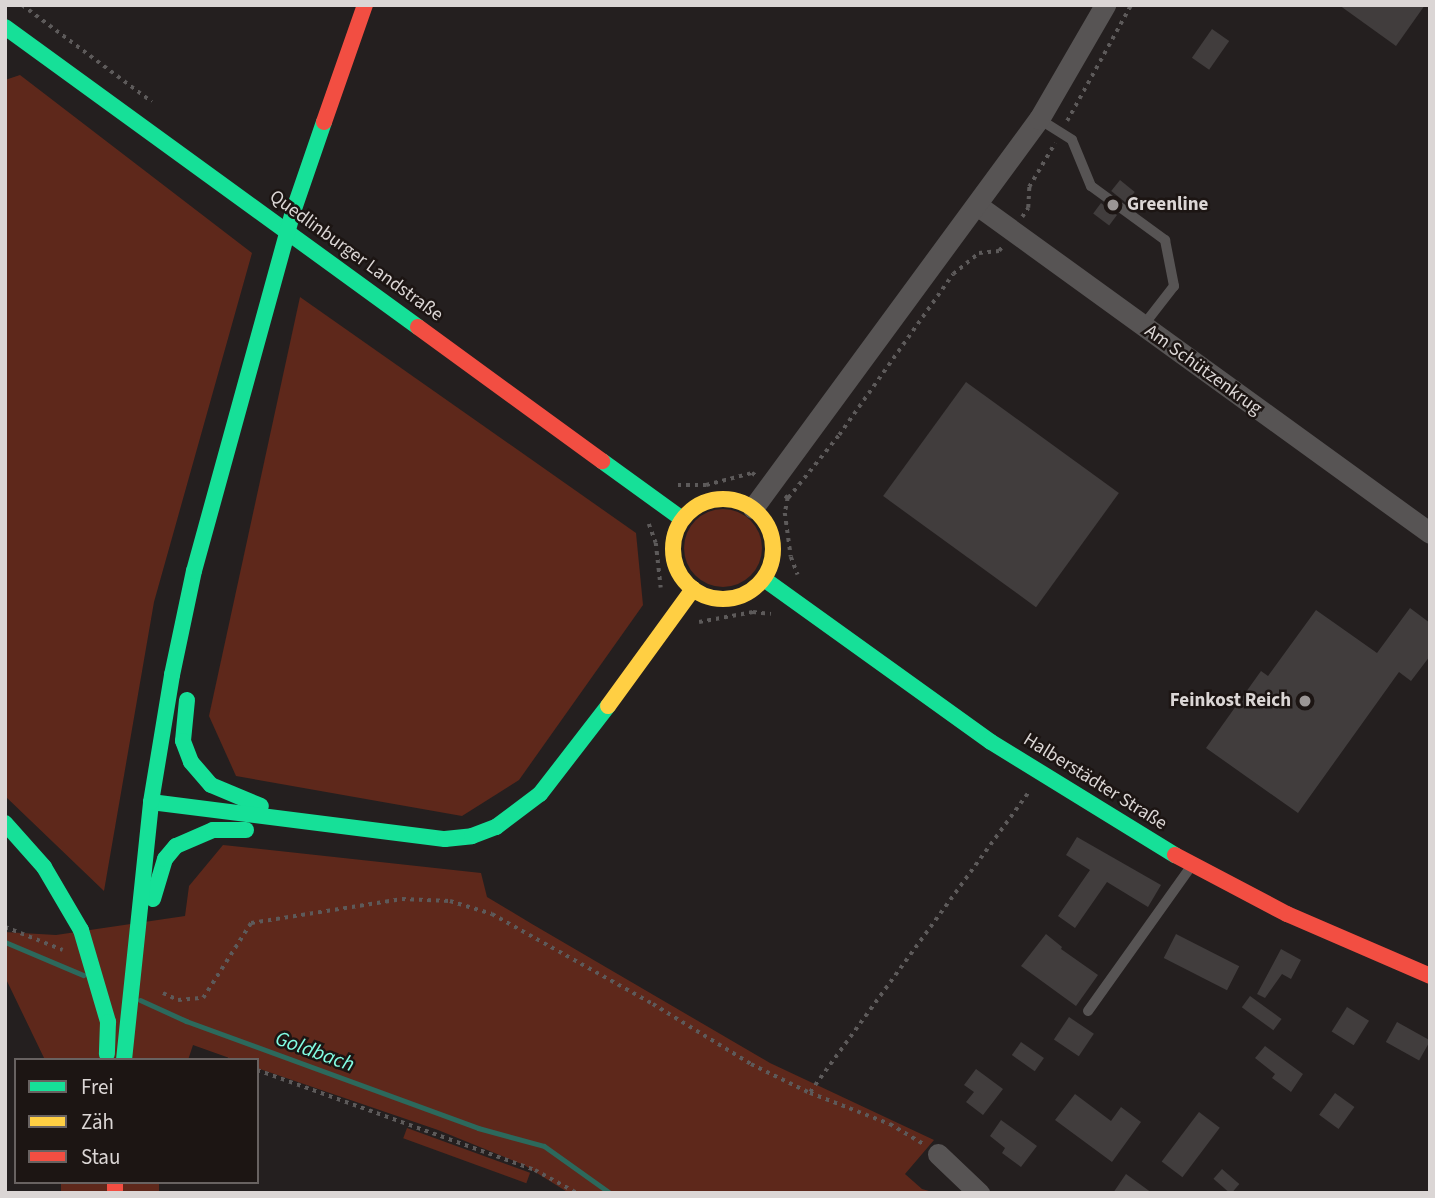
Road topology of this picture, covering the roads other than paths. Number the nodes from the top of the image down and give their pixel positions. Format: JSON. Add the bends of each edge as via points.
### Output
{"nodes":[{"id":1,"x":365,"y":5,"type":"edge"},
{"id":2,"x":1105,"y":5,"type":"edge"},
{"id":3,"x":5,"y":27,"type":"edge"},
{"id":4,"x":1039,"y":119,"type":"junction"},
{"id":5,"x":977,"y":205,"type":"junction"},
{"id":6,"x":1143,"y":326,"type":"junction"},
{"id":7,"x":753,"y":508,"type":"junction"},
{"id":8,"x":682,"y":519,"type":"junction"},
{"id":9,"x":1430,"y":533,"type":"edge"},
{"id":10,"x":764,"y":579,"type":"junction"},
{"id":11,"x":693,"y":589,"type":"junction"},
{"id":12,"x":172,"y":675,"type":"junction"},
{"id":13,"x":151,"y":802,"type":"junction"},
{"id":14,"x":294,"y":818,"type":"junction"},
{"id":15,"x":5,"y":823,"type":"edge"},
{"id":16,"x":1192,"y":866,"type":"junction"},
{"id":17,"x":137,"y":915,"type":"junction"},
{"id":18,"x":1430,"y":976,"type":"edge"},
{"id":19,"x":1088,"y":1011,"type":"dead end"},
{"id":20,"x":107,"y":1058,"type":"edge"},
{"id":21,"x":124,"y":1058,"type":"edge"},
{"id":22,"x":938,"y":1154,"type":"road end"},
{"id":23,"x":979,"y":1193,"type":"edge"}],
"edges":[{"from":1,"to":12,"type":"main road","via":[[274,275],[211,504]]},
{"from":2,"to":4,"type":"street"},
{"from":3,"to":8,"type":"main road","name":"Quedlinburger Landstraße"},
{"from":4,"to":5,"type":"street"},
{"from":4,"to":6,"type":"lane","via":[[1072,140],[1091,186],[1165,240],[1174,286]]},
{"from":5,"to":6,"type":"street","name":"Am Schützenkrug"},
{"from":5,"to":7,"type":"street"},
{"from":6,"to":9,"type":"street","name":"Am Schützenkrug"},
{"from":7,"to":8,"type":"main road","via":[[732,499],[710,500]]},
{"from":7,"to":10,"type":"main road","via":[[773,541],[771,567]]},
{"from":8,"to":11,"type":"main road","via":[[674,540],[674,562]]},
{"from":10,"to":11,"type":"main road","via":[[747,594],[725,600]]},
{"from":10,"to":16,"type":"main road","name":"Halberstädter Straße","via":[[1001,749]]},
{"from":11,"to":14,"type":"main road","via":[[560,772],[533,801],[496,827],[445,839]]},
{"from":12,"to":13,"type":"main road"},
{"from":12,"to":14,"type":"main road","via":[[188,696],[183,741],[200,774],[226,793]]},
{"from":13,"to":14,"type":"main road"},
{"from":13,"to":17,"type":"main road"},
{"from":14,"to":17,"type":"main road","via":[[270,832],[213,830],[176,846],[165,859],[154,898]]},
{"from":15,"to":20,"type":"main road","via":[[44,867],[89,950],[108,1022]]},
{"from":16,"to":18,"type":"main road","name":"Halberstädter Straße","via":[[1287,914]]},
{"from":16,"to":19,"type":"lane"},
{"from":17,"to":21,"type":"main road"},
{"from":22,"to":23,"type":"street"}]}
